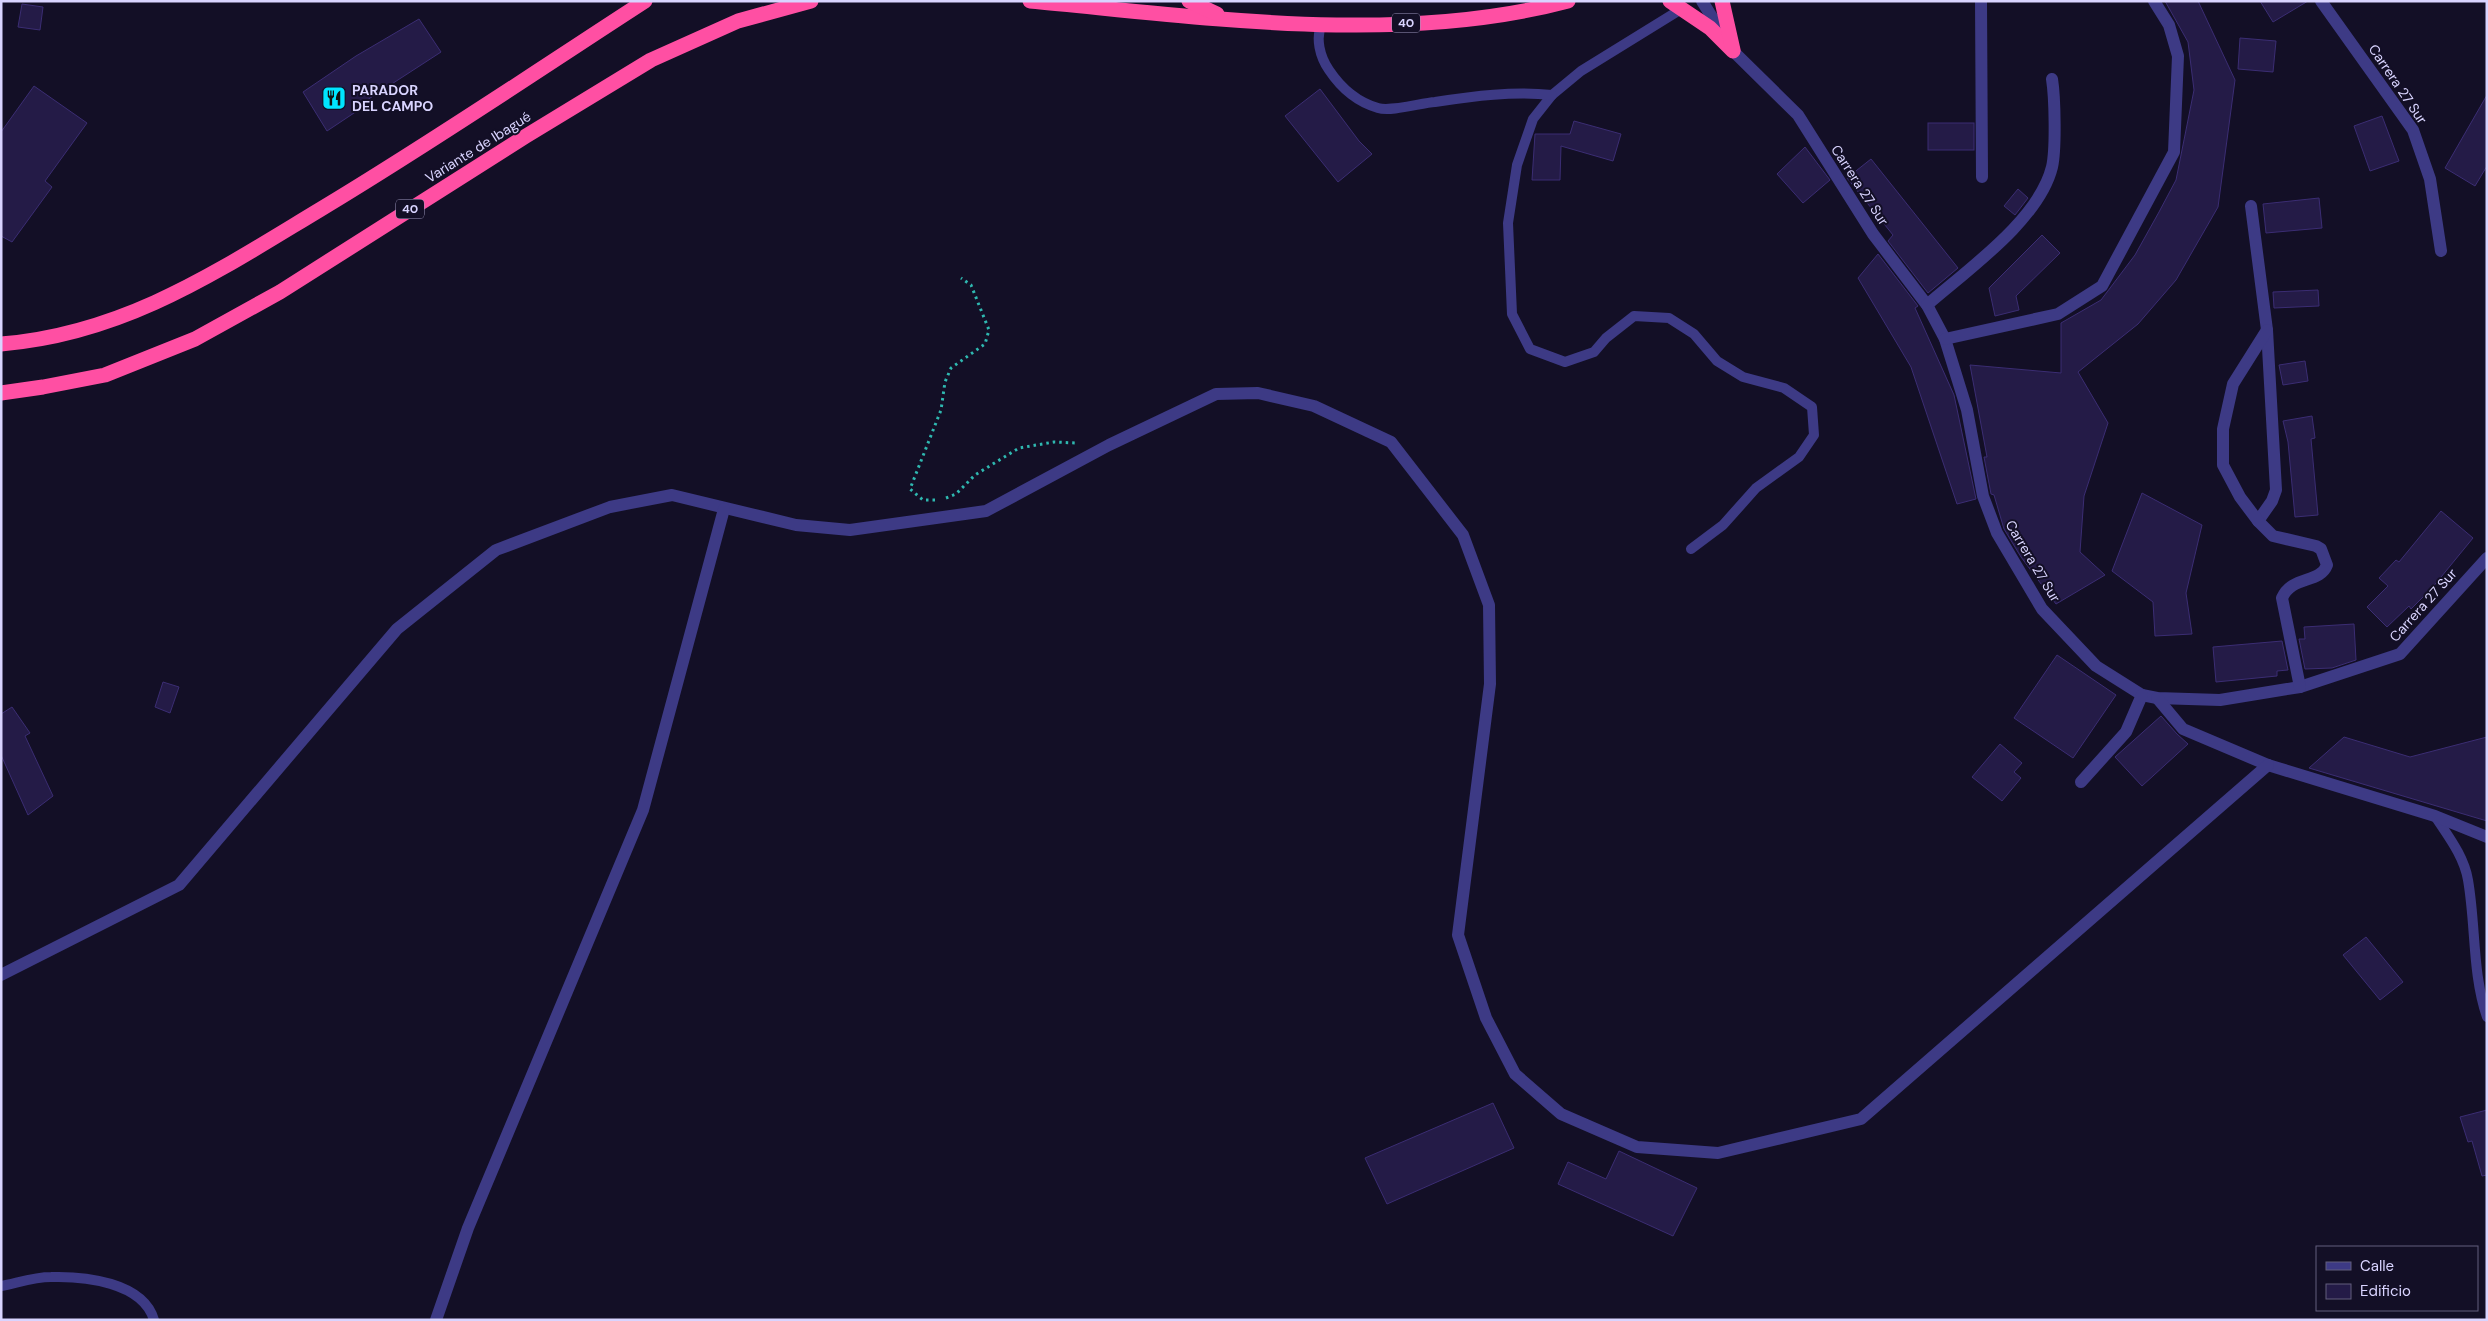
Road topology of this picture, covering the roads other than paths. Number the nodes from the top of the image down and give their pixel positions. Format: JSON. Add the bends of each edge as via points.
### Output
{"nodes":[{"id":1,"x":645,"y":1,"type":"edge"},
{"id":2,"x":811,"y":1,"type":"edge"},
{"id":3,"x":1030,"y":1,"type":"edge"},
{"id":4,"x":1188,"y":1,"type":"edge"},
{"id":5,"x":1568,"y":1,"type":"edge"},
{"id":6,"x":1702,"y":1,"type":"edge"},
{"id":7,"x":1722,"y":1,"type":"edge"},
{"id":8,"x":1981,"y":1,"type":"edge"},
{"id":9,"x":2154,"y":1,"type":"edge"},
{"id":10,"x":2321,"y":1,"type":"edge"},
{"id":11,"x":1677,"y":5,"type":"edge"},
{"id":12,"x":1242,"y":20,"type":"junction"},
{"id":13,"x":1322,"y":24,"type":"junction"},
{"id":14,"x":1733,"y":51,"type":"junction"},
{"id":15,"x":2052,"y":79,"type":"dead end"},
{"id":16,"x":1552,"y":94,"type":"junction"},
{"id":17,"x":1982,"y":177,"type":"dead end"},
{"id":18,"x":2251,"y":206,"type":"dead end"},
{"id":19,"x":2441,"y":251,"type":"dead end"},
{"id":20,"x":1927,"y":304,"type":"junction"},
{"id":21,"x":2267,"y":330,"type":"junction"},
{"id":22,"x":1,"y":338,"type":"edge"},
{"id":23,"x":1944,"y":339,"type":"junction"},
{"id":24,"x":24,"y":342,"type":"junction"},
{"id":25,"x":1,"y":344,"type":"edge"},
{"id":26,"x":1,"y":393,"type":"edge"},
{"id":27,"x":724,"y":509,"type":"junction"},
{"id":28,"x":2258,"y":521,"type":"junction"},
{"id":29,"x":1691,"y":549,"type":"dead end"},
{"id":30,"x":2487,"y":558,"type":"edge"},
{"id":31,"x":2300,"y":687,"type":"junction"},
{"id":32,"x":2142,"y":695,"type":"junction"},
{"id":33,"x":2157,"y":698,"type":"junction"},
{"id":34,"x":2268,"y":765,"type":"junction"},
{"id":35,"x":2081,"y":782,"type":"dead end"},
{"id":36,"x":2435,"y":816,"type":"junction"},
{"id":37,"x":2487,"y":837,"type":"edge"},
{"id":38,"x":1,"y":975,"type":"edge"},
{"id":39,"x":2487,"y":1017,"type":"edge"},
{"id":40,"x":1,"y":1286,"type":"edge"},
{"id":41,"x":154,"y":1320,"type":"edge"},
{"id":42,"x":436,"y":1320,"type":"edge"}],
"edges":[{"from":1,"to":24,"type":"highway","via":[[373,178],[200,283],[108,322]]},
{"from":2,"to":26,"type":"highway","name":"Variante de Ibagué","number":"40","via":[[738,21],[650,60],[280,292],[195,339],[105,375]]},
{"from":3,"to":12,"type":"highway","number":"40"},
{"from":4,"to":12,"type":"highway","via":[[1219,15]]},
{"from":5,"to":13,"type":"highway","number":"40","via":[[1472,20]]},
{"from":6,"to":14,"type":"street","name":"Carrera 27 Sur"},
{"from":7,"to":14,"type":"highway"},
{"from":8,"to":17,"type":"street"},
{"from":9,"to":23,"type":"street","via":[[2169,25],[2178,56],[2174,152],[2102,286],[2058,314]]},
{"from":10,"to":19,"type":"street","name":"Carrera 27 Sur","via":[[2413,130],[2430,179]]},
{"from":11,"to":14,"type":"highway","via":[[1710,28]]},
{"from":11,"to":16,"type":"lane"},
{"from":12,"to":13,"type":"highway","number":"40"},
{"from":13,"to":16,"type":"lane","via":[[1318,32],[1322,60],[1337,83],[1359,101],[1381,109],[1489,95]]},
{"from":14,"to":20,"type":"street","name":"Carrera 27 Sur","via":[[1798,115],[1873,234]]},
{"from":15,"to":20,"type":"street","via":[[2052,166],[2044,190],[2005,239]]},
{"from":16,"to":29,"type":"lane","via":[[1533,119],[1517,165],[1508,223],[1512,314],[1530,349],[1565,362],[1594,352],[1634,316],[1669,318],[1694,334],[1717,361],[1743,377],[1784,388],[1812,407],[1814,435],[1799,457],[1756,488],[1723,525]]},
{"from":18,"to":21,"type":"street"},
{"from":20,"to":23,"type":"street","name":"Carrera 27 Sur"},
{"from":21,"to":28,"type":"street","via":[[2276,490]]},
{"from":21,"to":28,"type":"street","via":[[2233,384],[2223,429],[2224,465],[2240,497]]},
{"from":22,"to":24,"type":"highway"},
{"from":23,"to":32,"type":"street","name":"Carrera 27 Sur","via":[[1966,410],[1983,496],[1997,533],[2042,609],[2096,666]]},
{"from":24,"to":25,"type":"highway"},
{"from":27,"to":34,"type":"street","via":[[796,525],[850,530],[986,511],[1109,445],[1216,394],[1258,393],[1314,406],[1391,442],[1463,535],[1489,605],[1490,684],[1458,934],[1486,1018],[1515,1074],[1561,1114],[1637,1147],[1718,1153],[1861,1119]]},
{"from":27,"to":38,"type":"street","via":[[672,495],[610,507],[496,550],[397,629],[179,885]]},
{"from":27,"to":42,"type":"street","via":[[643,810],[468,1228]]},
{"from":28,"to":31,"type":"street","via":[[2273,536],[2321,549],[2327,565],[2323,573],[2288,587],[2282,598]]},
{"from":30,"to":31,"type":"street","name":"Carrera 27 Sur","via":[[2400,654]]},
{"from":31,"to":33,"type":"street","name":"Carrera 27 Sur","via":[[2220,700]]},
{"from":32,"to":33,"type":"street","name":"Carrera 27 Sur"},
{"from":32,"to":35,"type":"street","via":[[2126,732]]},
{"from":33,"to":34,"type":"street","via":[[2183,729]]},
{"from":34,"to":36,"type":"street"},
{"from":36,"to":37,"type":"street"},
{"from":36,"to":39,"type":"lane","via":[[2460,856],[2468,879],[2479,994]]},
{"from":40,"to":41,"type":"lane","via":[[49,1277],[107,1282],[132,1294],[150,1308]]}]}
